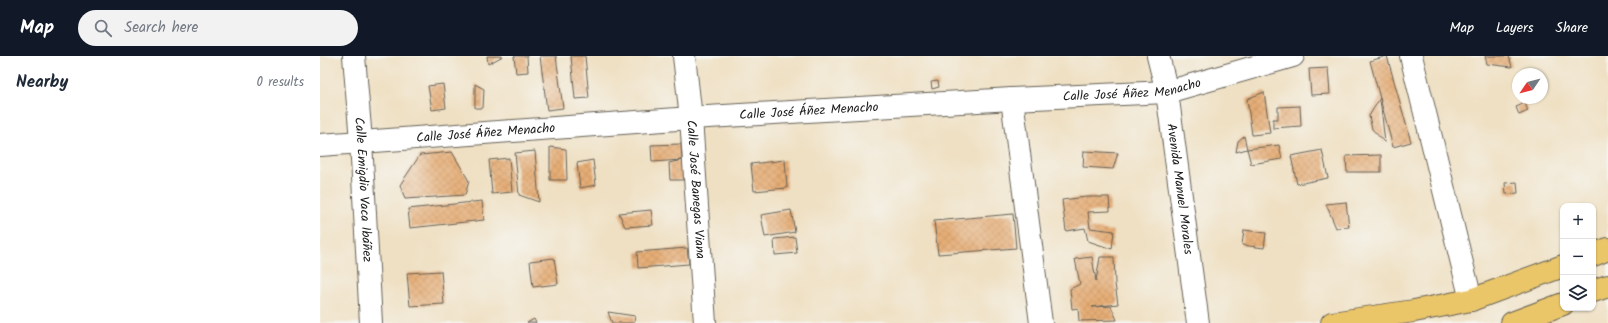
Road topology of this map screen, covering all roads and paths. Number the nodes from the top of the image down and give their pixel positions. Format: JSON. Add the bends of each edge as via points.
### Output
{"nodes":[{"id":1,"x":354,"y":56,"type":"edge"},
{"id":2,"x":684,"y":56,"type":"edge"},
{"id":3,"x":1158,"y":56,"type":"edge"},
{"id":4,"x":1293,"y":56,"type":"edge"},
{"id":5,"x":1411,"y":56,"type":"edge"},
{"id":6,"x":1167,"y":92,"type":"junction"},
{"id":7,"x":1012,"y":99,"type":"junction"},
{"id":8,"x":691,"y":118,"type":"junction"},
{"id":9,"x":361,"y":141,"type":"junction"},
{"id":10,"x":320,"y":145,"type":"edge"},
{"id":11,"x":1608,"y":249,"type":"edge"},
{"id":12,"x":1596,"y":254,"type":"edge"},
{"id":13,"x":1560,"y":267,"type":"edge"},
{"id":14,"x":1608,"y":286,"type":"edge"},
{"id":15,"x":1596,"y":290,"type":"edge"},
{"id":16,"x":1471,"y":300,"type":"junction"},
{"id":17,"x":1560,"y":305,"type":"edge"},
{"id":18,"x":371,"y":323,"type":"edge"},
{"id":19,"x":705,"y":323,"type":"edge"},
{"id":20,"x":1041,"y":323,"type":"edge"},
{"id":21,"x":1198,"y":323,"type":"edge"},
{"id":22,"x":1332,"y":323,"type":"edge"},
{"id":23,"x":1512,"y":323,"type":"edge"}],
"edges":[{"from":1,"to":9,"type":"street","name":"Calle Emigdio Vaca Ibáñez"},
{"from":2,"to":8,"type":"street","name":"Calle José Banegas Viana"},
{"from":3,"to":6,"type":"street","name":"Avenida Manuel Morales"},
{"from":4,"to":6,"type":"street","name":"Calle José Áñez Menacho"},
{"from":5,"to":16,"type":"street"},
{"from":6,"to":7,"type":"street","name":"Calle José Áñez Menacho"},
{"from":6,"to":21,"type":"street","name":"Avenida Manuel Morales"},
{"from":7,"to":8,"type":"street","name":"Calle José Áñez Menacho"},
{"from":7,"to":20,"type":"street"},
{"from":8,"to":9,"type":"street","name":"Calle José Áñez Menacho"},
{"from":8,"to":19,"type":"street","name":"Calle José Banegas Viana"},
{"from":9,"to":10,"type":"street","name":"Calle José Áñez Menacho"},
{"from":9,"to":18,"type":"street","name":"Calle Emigdio Vaca Ibáñez"},
{"from":11,"to":12,"type":"main road"},
{"from":13,"to":16,"type":"main road"},
{"from":14,"to":15,"type":"main road"},
{"from":16,"to":22,"type":"main road"},
{"from":17,"to":23,"type":"main road"}]}
